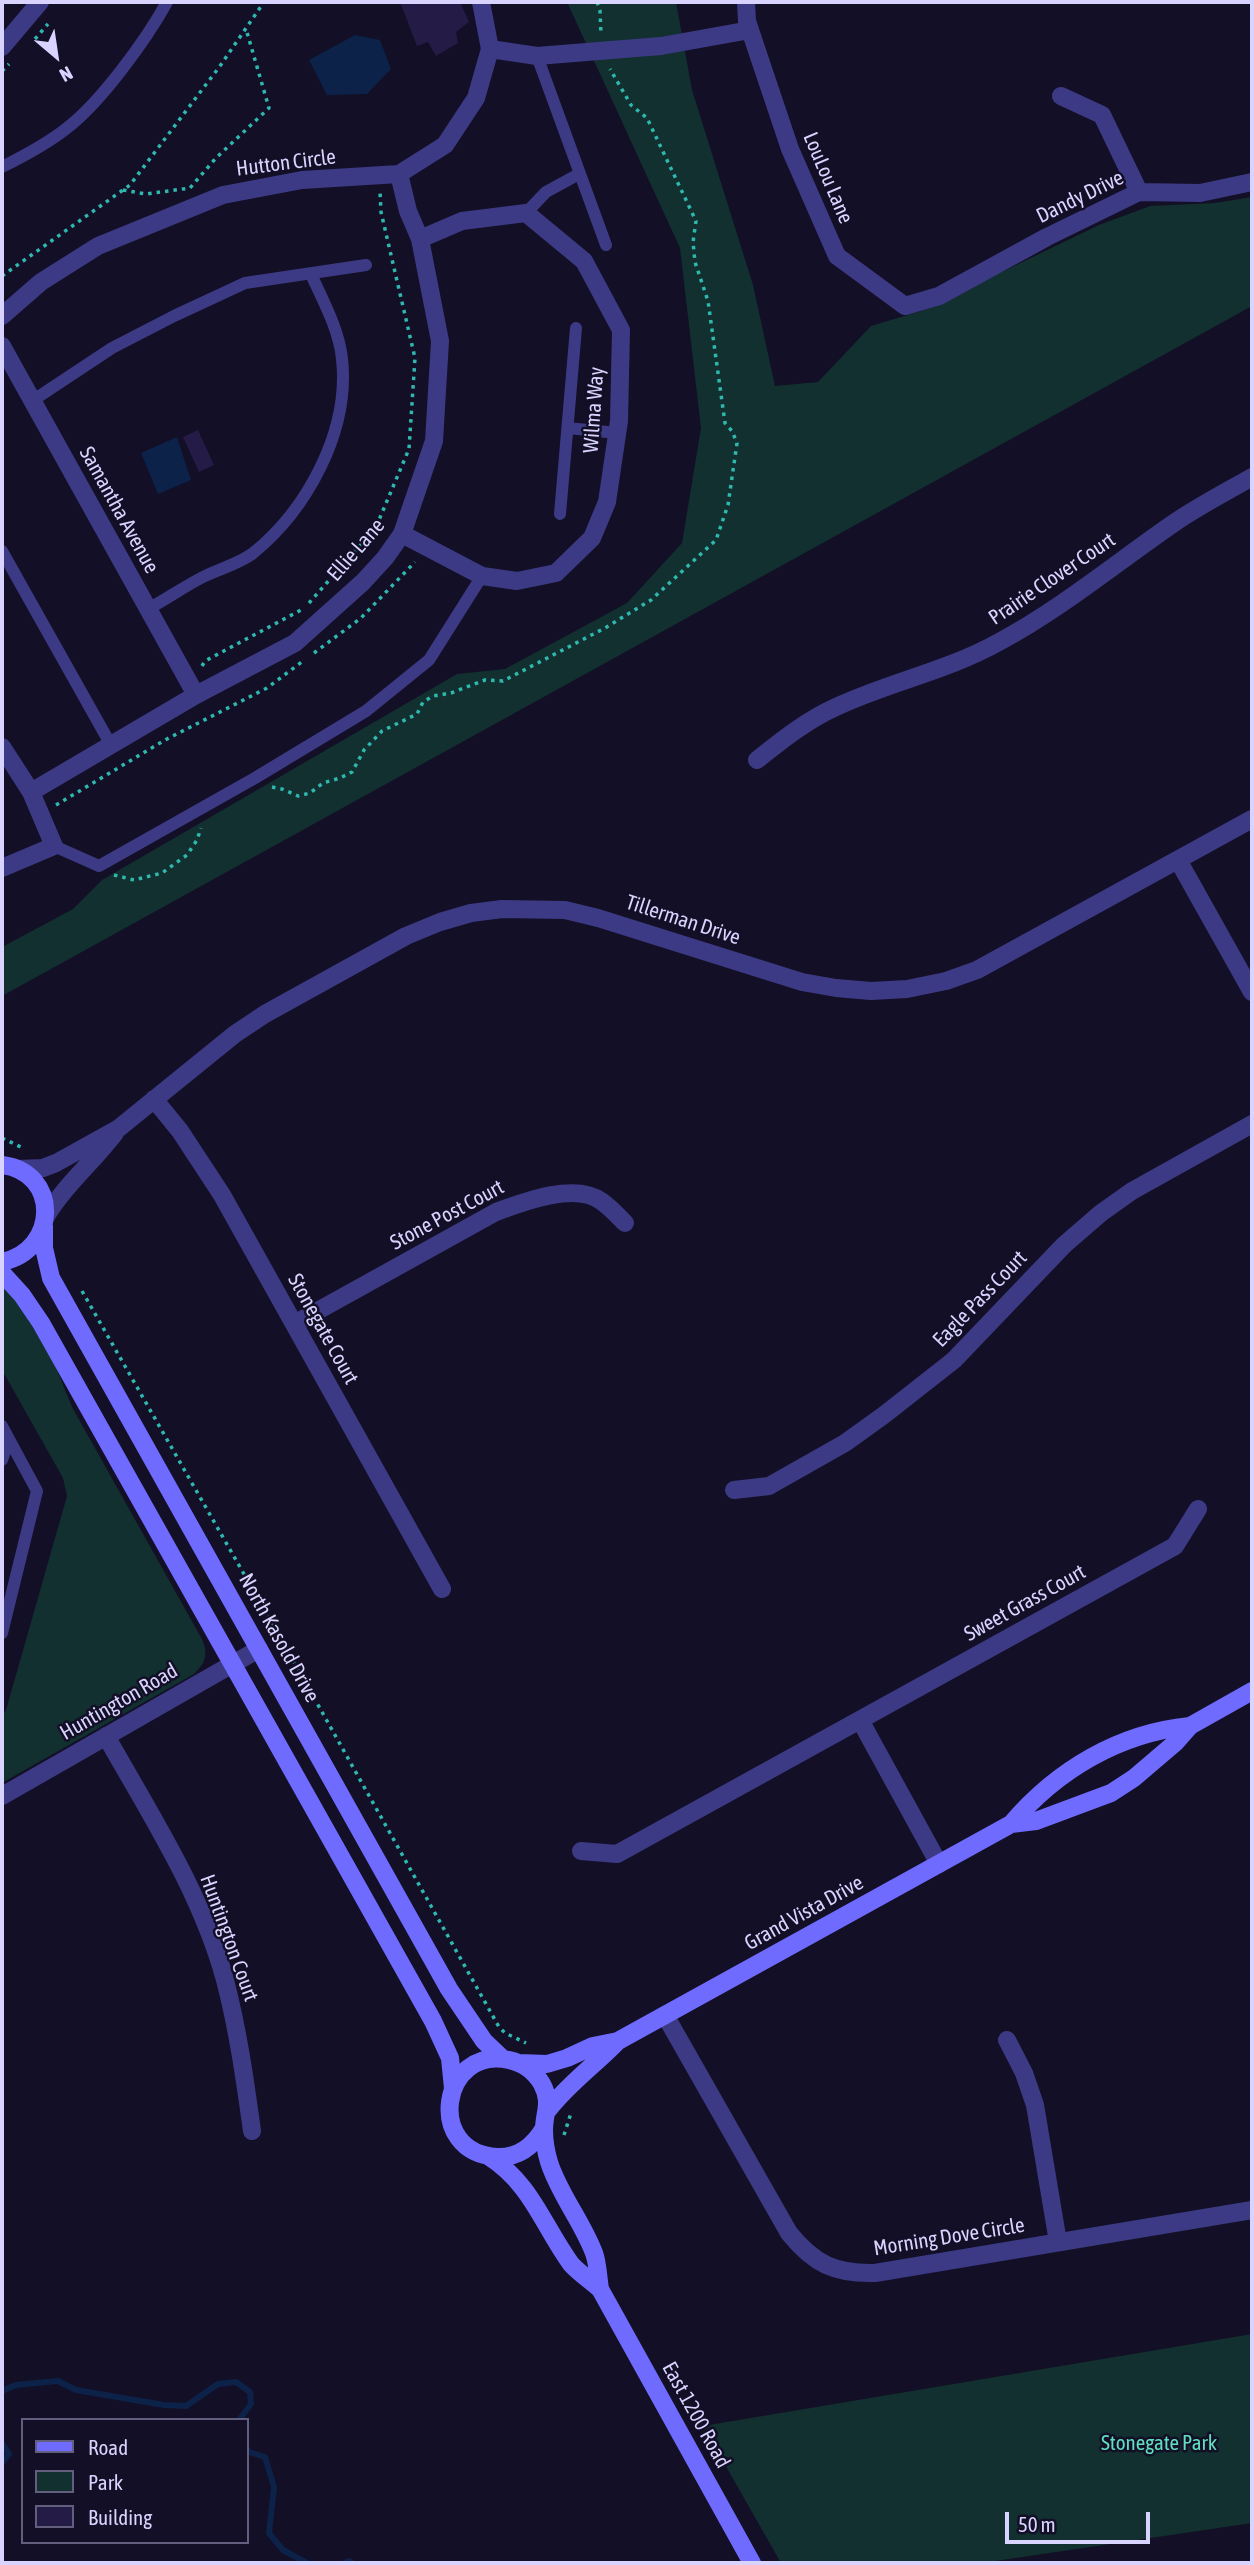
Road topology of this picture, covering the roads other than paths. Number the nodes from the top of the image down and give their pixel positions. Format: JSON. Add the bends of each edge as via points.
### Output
{"nodes":[{"id":1,"x":40,"y":2,"type":"edge"},
{"id":2,"x":167,"y":2,"type":"edge"},
{"id":3,"x":481,"y":2,"type":"edge"},
{"id":4,"x":746,"y":2,"type":"edge"},
{"id":5,"x":750,"y":30,"type":"junction"},
{"id":6,"x":2,"y":47,"type":"edge"},
{"id":7,"x":490,"y":49,"type":"junction"},
{"id":8,"x":537,"y":56,"type":"junction"},
{"id":9,"x":1061,"y":96,"type":"dead end"},
{"id":10,"x":2,"y":167,"type":"edge"},
{"id":11,"x":399,"y":174,"type":"junction"},
{"id":12,"x":579,"y":174,"type":"junction"},
{"id":13,"x":1252,"y":182,"type":"edge"},
{"id":14,"x":1139,"y":192,"type":"junction"},
{"id":15,"x":526,"y":213,"type":"junction"},
{"id":16,"x":420,"y":239,"type":"junction"},
{"id":17,"x":606,"y":245,"type":"dead end"},
{"id":18,"x":366,"y":265,"type":"dead end"},
{"id":19,"x":311,"y":274,"type":"junction"},
{"id":20,"x":939,"y":296,"type":"joint"},
{"id":21,"x":2,"y":316,"type":"edge"},
{"id":22,"x":576,"y":328,"type":"dead end"},
{"id":23,"x":2,"y":346,"type":"edge"},
{"id":24,"x":32,"y":401,"type":"junction"},
{"id":25,"x":568,"y":428,"type":"junction"},
{"id":26,"x":617,"y":433,"type":"junction"},
{"id":27,"x":1252,"y":477,"type":"edge"},
{"id":28,"x":560,"y":514,"type":"dead end"},
{"id":29,"x":402,"y":534,"type":"junction"},
{"id":30,"x":2,"y":551,"type":"edge"},
{"id":31,"x":482,"y":576,"type":"junction"},
{"id":32,"x":148,"y":609,"type":"junction"},
{"id":33,"x":193,"y":690,"type":"junction"},
{"id":34,"x":111,"y":745,"type":"junction"},
{"id":35,"x":2,"y":747,"type":"edge"},
{"id":36,"x":757,"y":760,"type":"dead end"},
{"id":37,"x":31,"y":792,"type":"junction"},
{"id":38,"x":1252,"y":819,"type":"edge"},
{"id":39,"x":54,"y":846,"type":"junction"},
{"id":40,"x":1178,"y":860,"type":"junction"},
{"id":41,"x":2,"y":869,"type":"edge"},
{"id":42,"x":1252,"y":992,"type":"edge"},
{"id":43,"x":154,"y":1099,"type":"junction"},
{"id":44,"x":1252,"y":1124,"type":"edge"},
{"id":45,"x":120,"y":1128,"type":"junction"},
{"id":46,"x":7,"y":1165,"type":"edge"},
{"id":47,"x":44,"y":1222,"type":"junction"},
{"id":48,"x":625,"y":1223,"type":"dead end"},
{"id":49,"x":2,"y":1262,"type":"edge"},
{"id":50,"x":2,"y":1273,"type":"edge"},
{"id":51,"x":294,"y":1324,"type":"junction"},
{"id":52,"x":2,"y":1426,"type":"edge"},
{"id":53,"x":9,"y":1439,"type":"junction"},
{"id":54,"x":2,"y":1460,"type":"edge"},
{"id":55,"x":734,"y":1490,"type":"dead end"},
{"id":56,"x":1198,"y":1509,"type":"dead end"},
{"id":57,"x":442,"y":1589,"type":"dead end"},
{"id":58,"x":2,"y":1633,"type":"edge"},
{"id":59,"x":259,"y":1649,"type":"junction"},
{"id":60,"x":232,"y":1664,"type":"junction"},
{"id":61,"x":1252,"y":1691,"type":"edge"},
{"id":62,"x":860,"y":1720,"type":"junction"},
{"id":63,"x":1190,"y":1726,"type":"junction"},
{"id":64,"x":106,"y":1736,"type":"junction"},
{"id":65,"x":2,"y":1796,"type":"edge"},
{"id":66,"x":1011,"y":1824,"type":"junction"},
{"id":67,"x":582,"y":1851,"type":"dead end"},
{"id":68,"x":939,"y":1864,"type":"junction"},
{"id":69,"x":665,"y":2015,"type":"junction"},
{"id":70,"x":1007,"y":2040,"type":"dead end"},
{"id":71,"x":618,"y":2041,"type":"junction"},
{"id":72,"x":511,"y":2061,"type":"junction"},
{"id":73,"x":453,"y":2088,"type":"junction"},
{"id":74,"x":548,"y":2110,"type":"junction"},
{"id":75,"x":544,"y":2128,"type":"junction"},
{"id":76,"x":252,"y":2131,"type":"dead end"},
{"id":77,"x":488,"y":2157,"type":"junction"},
{"id":78,"x":1252,"y":2210,"type":"edge"},
{"id":79,"x":1058,"y":2242,"type":"junction"},
{"id":80,"x":600,"y":2289,"type":"junction"},
{"id":81,"x":752,"y":2563,"type":"edge"}],
"edges":[{"from":1,"to":6,"type":"street"},
{"from":2,"to":10,"type":"lane","via":[[108,86],[68,128]]},
{"from":3,"to":7,"type":"street","name":"Hutton Circle"},
{"from":4,"to":5,"type":"street","name":"LouLou Lane"},
{"from":5,"to":8,"type":"street","via":[[661,46]]},
{"from":5,"to":20,"type":"street","name":"LouLou Lane","via":[[790,149],[837,256],[905,306]]},
{"from":7,"to":8,"type":"street"},
{"from":7,"to":11,"type":"street","name":"Hutton Circle","via":[[475,98],[445,145]]},
{"from":8,"to":12,"type":"lane"},
{"from":9,"to":14,"type":"street","via":[[1102,115]]},
{"from":11,"to":16,"type":"street","name":"Ellie Lane"},
{"from":11,"to":21,"type":"street","name":"Hutton Circle","via":[[302,180],[223,195],[98,246],[41,282]]},
{"from":12,"to":15,"type":"lane","via":[[546,192]]},
{"from":12,"to":17,"type":"lane"},
{"from":13,"to":14,"type":"street","name":"Dandy Drive","via":[[1200,193]]},
{"from":14,"to":20,"type":"street","name":"Dandy Drive"},
{"from":15,"to":16,"type":"street","via":[[462,221]]},
{"from":15,"to":26,"type":"street","name":"Wilma Way","via":[[584,261],[621,330]]},
{"from":16,"to":29,"type":"street","name":"Ellie Lane","via":[[440,341],[435,442]]},
{"from":18,"to":19,"type":"lane"},
{"from":19,"to":24,"type":"lane","via":[[245,283],[209,299],[112,348]]},
{"from":19,"to":32,"type":"lane","via":[[333,322],[342,358],[342,400],[313,485],[282,526],[249,556]]},
{"from":22,"to":25,"type":"lane"},
{"from":23,"to":24,"type":"street","name":"Samantha Avenue"},
{"from":24,"to":32,"type":"street","name":"Samantha Avenue"},
{"from":25,"to":26,"type":"lane"},
{"from":25,"to":28,"type":"lane"},
{"from":26,"to":31,"type":"street","name":"Wilma Way","via":[[607,502],[592,538],[555,573],[517,581]]},
{"from":27,"to":36,"type":"street","name":"Prairie Clover Court","via":[[1176,522],[1027,627],[946,667],[836,706],[796,729]]},
{"from":29,"to":31,"type":"street","name":"Wilma Way"},
{"from":29,"to":33,"type":"street","name":"Ellie Lane","via":[[363,582],[295,643]]},
{"from":30,"to":34,"type":"lane"},
{"from":31,"to":39,"type":"lane","via":[[429,660],[366,711],[99,866]]},
{"from":32,"to":33,"type":"street","name":"Samantha Avenue"},
{"from":33,"to":34,"type":"street","name":"Ellie Lane"},
{"from":34,"to":37,"type":"street","name":"Ellie Lane"},
{"from":35,"to":37,"type":"street"},
{"from":37,"to":39,"type":"street"},
{"from":38,"to":40,"type":"street","name":"Tillerman Drive"},
{"from":39,"to":41,"type":"street"},
{"from":40,"to":42,"type":"street"},
{"from":40,"to":43,"type":"street","name":"Tillerman Drive","via":[[977,970],[907,989],[870,991],[802,982],[565,910],[516,908],[471,913],[406,936],[265,1014]]},
{"from":43,"to":45,"type":"street","name":"Tillerman Drive"},
{"from":43,"to":51,"type":"street","name":"Stonegate Court","via":[[208,1173]]},
{"from":44,"to":55,"type":"street","name":"Eagle Pass Court","via":[[1101,1213],[1064,1245],[954,1360],[884,1416],[769,1486]]},
{"from":45,"to":46,"type":"street","name":"Tillerman Drive","via":[[43,1168]]},
{"from":45,"to":47,"type":"street","name":"Tillerman Drive","via":[[66,1188]]},
{"from":46,"to":47,"type":"main road","name":"North Kasold Drive","via":[[29,1177],[39,1189]]},
{"from":47,"to":49,"type":"main road","via":[[38,1240],[28,1250]]},
{"from":47,"to":59,"type":"main road","name":"North Kasold Drive","via":[[51,1278]]},
{"from":48,"to":51,"type":"street","name":"Stone Post Court","via":[[600,1199],[581,1194],[525,1201],[496,1212]]},
{"from":50,"to":60,"type":"main road","via":[[41,1323]]},
{"from":51,"to":57,"type":"street","name":"Stonegate Court"},
{"from":52,"to":53,"type":"lane"},
{"from":53,"to":54,"type":"lane"},
{"from":53,"to":58,"type":"lane","via":[[37,1491]]},
{"from":56,"to":62,"type":"street","name":"Sweet Grass Court","via":[[1175,1546]]},
{"from":59,"to":60,"type":"street","name":"Huntington Road"},
{"from":59,"to":72,"type":"main road","name":"North Kasold Drive","via":[[449,1989],[484,2041]]},
{"from":60,"to":64,"type":"street","name":"Huntington Road"},
{"from":60,"to":73,"type":"main road","via":[[444,2043]]},
{"from":61,"to":63,"type":"main road","name":"Grand Vista Drive"},
{"from":62,"to":67,"type":"street","name":"Sweet Grass Court","via":[[617,1854]]},
{"from":62,"to":68,"type":"street"},
{"from":63,"to":66,"type":"main road","name":"Grand Vista Drive","via":[[1165,1752],[1111,1793],[1036,1821]]},
{"from":63,"to":66,"type":"main road","name":"Grand Vista Drive","via":[[1166,1728],[1092,1755],[1026,1806]]},
{"from":64,"to":65,"type":"street","name":"Huntington Road"},
{"from":64,"to":76,"type":"street","name":"Huntington Court","via":[[180,1868],[204,1921],[224,1977],[240,2045]]},
{"from":66,"to":68,"type":"main road","name":"Grand Vista Drive"},
{"from":68,"to":69,"type":"main road","name":"Grand Vista Drive"},
{"from":69,"to":71,"type":"main road","name":"Grand Vista Drive"},
{"from":69,"to":79,"type":"street","name":"Morning Dove Circle","via":[[789,2234],[819,2263],[836,2270],[875,2273]]},
{"from":70,"to":79,"type":"street","via":[[1035,2105]]},
{"from":71,"to":72,"type":"main road","name":"Grand Vista Drive","via":[[547,2064]]},
{"from":71,"to":74,"type":"main road","name":"Grand Vista Drive"},
{"from":72,"to":73,"type":"main road","via":[[473,2065]]},
{"from":72,"to":74,"type":"main road","via":[[535,2074],[545,2091]]},
{"from":73,"to":77,"type":"main road","via":[[449,2114],[454,2131],[465,2145]]},
{"from":74,"to":75,"type":"main road"},
{"from":75,"to":77,"type":"main road","via":[[515,2155]]},
{"from":75,"to":80,"type":"main road","name":"East 1200 Road","via":[[548,2161],[594,2253]]},
{"from":77,"to":80,"type":"main road","name":"East 1200 Road","via":[[514,2175],[573,2266]]},
{"from":78,"to":79,"type":"street","name":"Morning Dove Circle"},
{"from":80,"to":81,"type":"main road","name":"East 1200 Road"}]}
